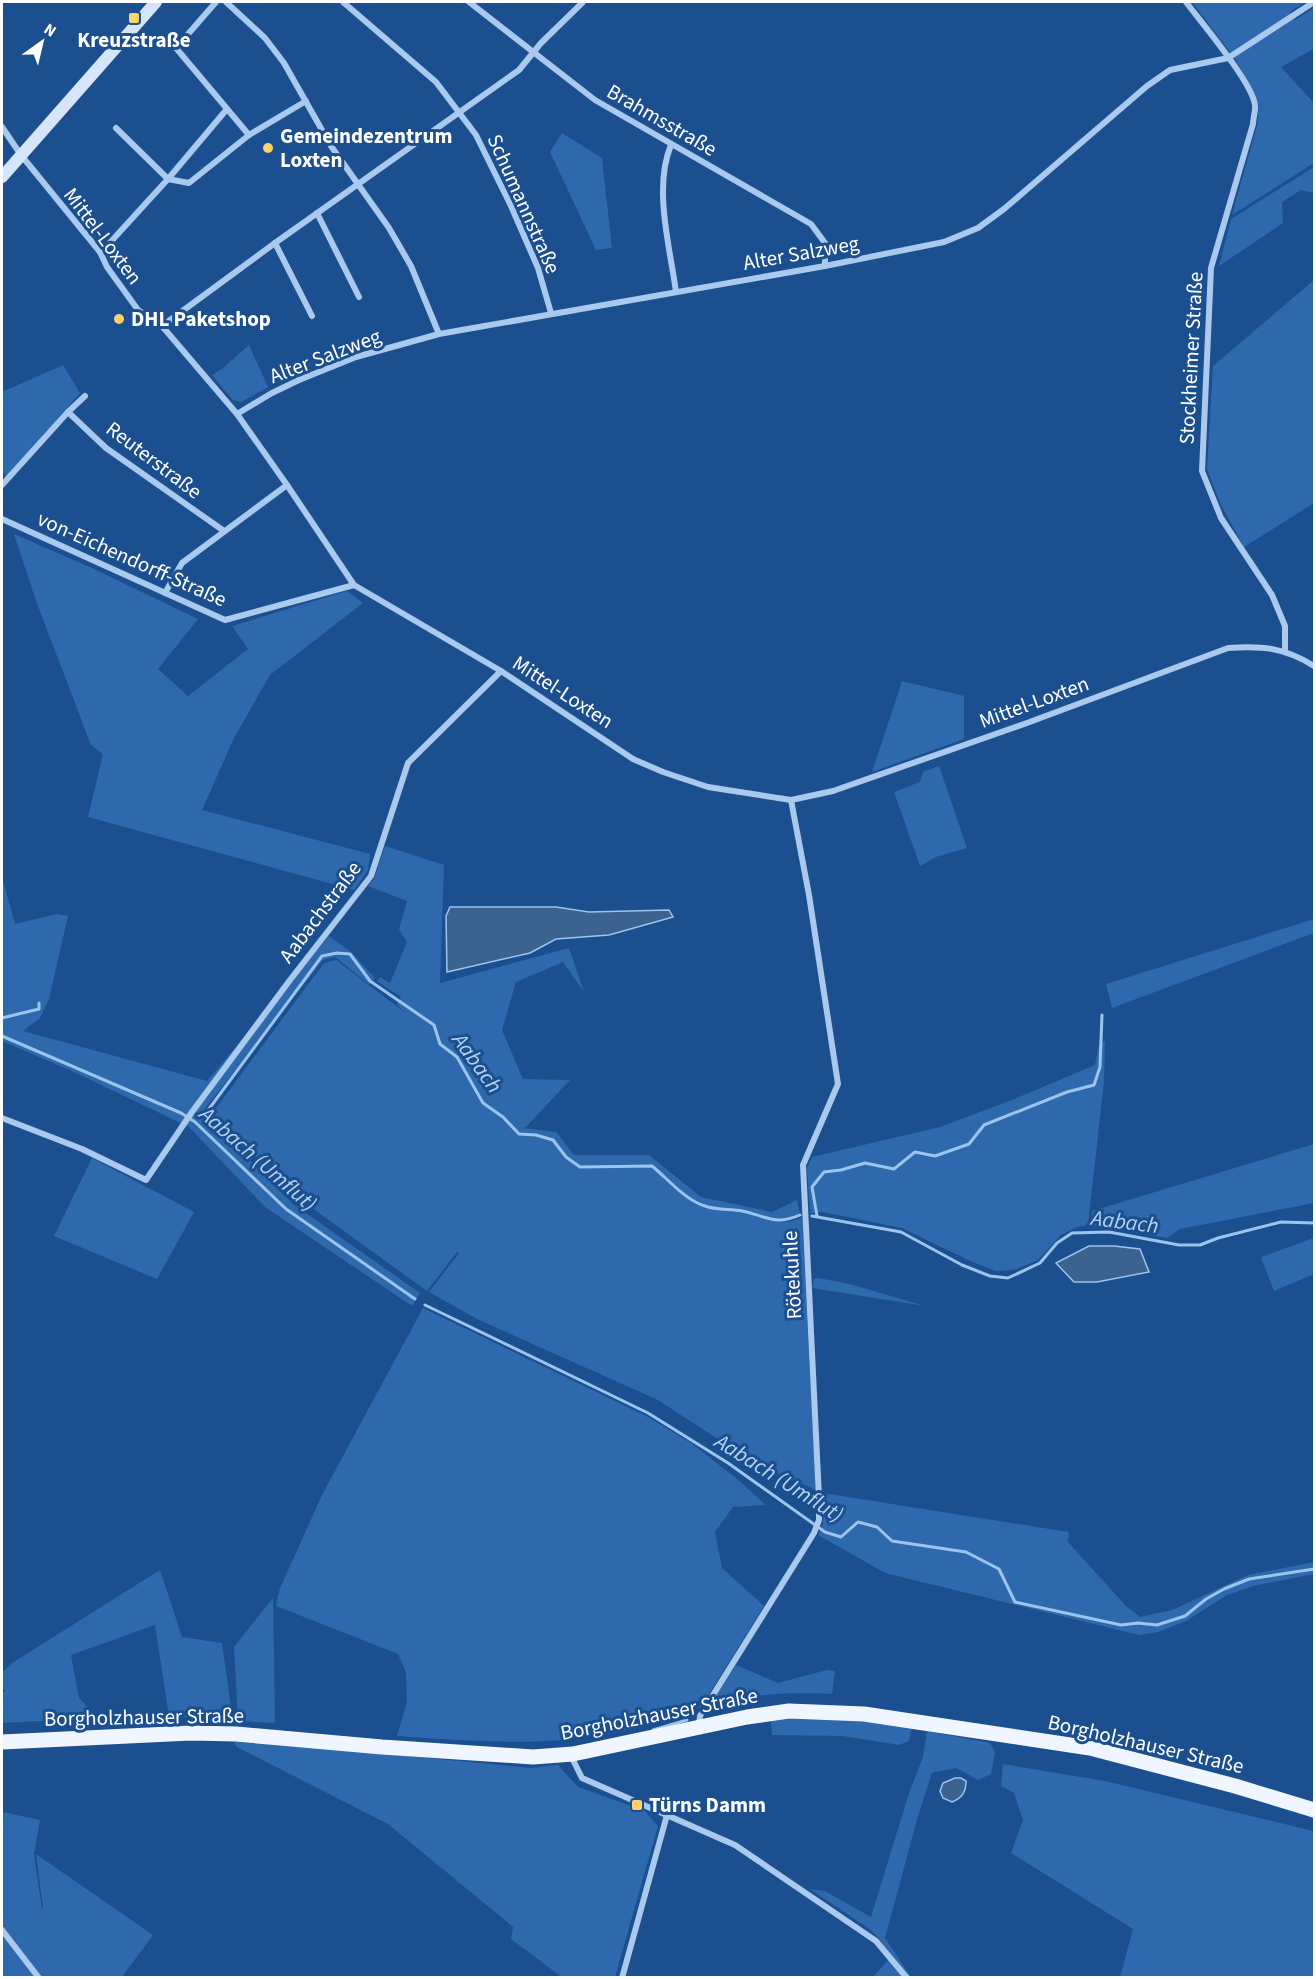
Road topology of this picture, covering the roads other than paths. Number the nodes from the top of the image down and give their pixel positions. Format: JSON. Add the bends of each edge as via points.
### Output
{"nodes":[{"id":1,"x":156,"y":2,"type":"edge"},
{"id":2,"x":216,"y":2,"type":"edge"},
{"id":3,"x":226,"y":2,"type":"edge"},
{"id":4,"x":343,"y":2,"type":"edge"},
{"id":5,"x":469,"y":2,"type":"edge"},
{"id":6,"x":583,"y":2,"type":"edge"},
{"id":7,"x":1186,"y":2,"type":"edge"},
{"id":8,"x":1314,"y":2,"type":"edge"},
{"id":9,"x":534,"y":52,"type":"junction"},
{"id":10,"x":1228,"y":58,"type":"junction"},
{"id":11,"x":306,"y":101,"type":"junction"},
{"id":12,"x":227,"y":109,"type":"junction"},
{"id":13,"x":460,"y":113,"type":"junction"},
{"id":14,"x":2,"y":127,"type":"edge"},
{"id":15,"x":116,"y":128,"type":"dead end"},
{"id":16,"x":249,"y":135,"type":"junction"},
{"id":17,"x":671,"y":145,"type":"junction"},
{"id":18,"x":21,"y":155,"type":"junction"},
{"id":19,"x":2,"y":177,"type":"edge"},
{"id":20,"x":168,"y":179,"type":"junction"},
{"id":21,"x":359,"y":184,"type":"junction"},
{"id":22,"x":317,"y":213,"type":"junction"},
{"id":23,"x":275,"y":243,"type":"junction"},
{"id":24,"x":100,"y":252,"type":"junction"},
{"id":25,"x":825,"y":266,"type":"junction"},
{"id":26,"x":676,"y":292,"type":"junction"},
{"id":27,"x":359,"y":297,"type":"dead end"},
{"id":28,"x":551,"y":313,"type":"junction"},
{"id":29,"x":312,"y":316,"type":"dead end"},
{"id":30,"x":162,"y":326,"type":"junction"},
{"id":31,"x":439,"y":334,"type":"junction"},
{"id":32,"x":85,"y":396,"type":"dead end"},
{"id":33,"x":68,"y":412,"type":"junction"},
{"id":34,"x":237,"y":414,"type":"junction"},
{"id":35,"x":2,"y":485,"type":"edge"},
{"id":36,"x":287,"y":485,"type":"junction"},
{"id":37,"x":2,"y":519,"type":"edge"},
{"id":38,"x":224,"y":531,"type":"junction"},
{"id":39,"x":354,"y":585,"type":"junction"},
{"id":40,"x":165,"y":593,"type":"junction"},
{"id":41,"x":1285,"y":652,"type":"junction"},
{"id":42,"x":1314,"y":666,"type":"edge"},
{"id":43,"x":501,"y":671,"type":"junction"},
{"id":44,"x":791,"y":800,"type":"junction"},
{"id":45,"x":2,"y":1118,"type":"edge"},
{"id":46,"x":699,"y":1726,"type":"junction"},
{"id":47,"x":2,"y":1742,"type":"edge"},
{"id":48,"x":573,"y":1754,"type":"junction"},
{"id":49,"x":1314,"y":1810,"type":"edge"},
{"id":50,"x":667,"y":1815,"type":"junction"},
{"id":51,"x":2,"y":1930,"type":"edge"},
{"id":52,"x":39,"y":1977,"type":"edge"},
{"id":53,"x":622,"y":1977,"type":"edge"},
{"id":54,"x":907,"y":1977,"type":"edge"}],
"edges":[{"from":1,"to":18,"type":"street"},
{"from":2,"to":12,"type":"street","via":[[176,48]]},
{"from":3,"to":11,"type":"street","via":[[265,38]]},
{"from":4,"to":13,"type":"street","name":"Schumannstraße","via":[[436,82]]},
{"from":5,"to":9,"type":"street","name":"Brahmsstraße"},
{"from":6,"to":9,"type":"street"},
{"from":7,"to":10,"type":"street","name":"Stockheimer Straße"},
{"from":8,"to":10,"type":"street","name":"Alter Salzweg"},
{"from":9,"to":13,"type":"street","via":[[519,70]]},
{"from":9,"to":17,"type":"street","name":"Brahmsstraße","via":[[595,100]]},
{"from":10,"to":25,"type":"street","name":"Alter Salzweg","via":[[1170,70],[978,228],[944,242]]},
{"from":10,"to":41,"type":"street","name":"Stockheimer Straße","via":[[1255,104],[1253,124],[1211,268],[1202,471],[1221,518],[1272,595],[1285,626]]},
{"from":11,"to":16,"type":"street"},
{"from":11,"to":21,"type":"street","via":[[331,146]]},
{"from":12,"to":16,"type":"street"},
{"from":12,"to":20,"type":"street"},
{"from":13,"to":21,"type":"street"},
{"from":13,"to":28,"type":"street","name":"Schumannstraße","via":[[476,135],[511,206],[538,268]]},
{"from":14,"to":18,"type":"street"},
{"from":15,"to":20,"type":"street"},
{"from":16,"to":20,"type":"street","via":[[189,183]]},
{"from":17,"to":25,"type":"street","name":"Brahmsstraße","via":[[811,224],[825,243]]},
{"from":17,"to":26,"type":"street","via":[[666,157],[664,207]]},
{"from":18,"to":19,"type":"street"},
{"from":18,"to":24,"type":"street","name":"Mittel-Loxten"},
{"from":20,"to":24,"type":"street"},
{"from":21,"to":22,"type":"street"},
{"from":21,"to":31,"type":"street","via":[[411,266]]},
{"from":22,"to":23,"type":"street"},
{"from":22,"to":27,"type":"street"},
{"from":23,"to":29,"type":"street"},
{"from":23,"to":30,"type":"street"},
{"from":24,"to":30,"type":"street","name":"Mittel-Loxten","via":[[106,267],[138,310]]},
{"from":25,"to":26,"type":"street","name":"Alter Salzweg"},
{"from":26,"to":28,"type":"street","name":"Alter Salzweg"},
{"from":28,"to":31,"type":"street","name":"Alter Salzweg"},
{"from":30,"to":34,"type":"street","name":"Mittel-Loxten"},
{"from":31,"to":34,"type":"street","name":"Alter Salzweg","via":[[328,368]]},
{"from":32,"to":33,"type":"street"},
{"from":33,"to":35,"type":"street"},
{"from":33,"to":38,"type":"street","name":"Reuterstraße","via":[[106,448]]},
{"from":34,"to":36,"type":"street","name":"Mittel-Loxten"},
{"from":36,"to":38,"type":"street"},
{"from":36,"to":39,"type":"street","name":"Mittel-Loxten"},
{"from":37,"to":40,"type":"street","name":"von-Eichendorff-Straße"},
{"from":38,"to":40,"type":"street","via":[[182,563]]},
{"from":39,"to":40,"type":"street","name":"von-Eichendorff-Straße","via":[[225,620]]},
{"from":39,"to":43,"type":"street","name":"Mittel-Loxten"},
{"from":41,"to":42,"type":"street"},
{"from":41,"to":44,"type":"street","name":"Mittel-Loxten","via":[[1260,646],[1228,648],[833,791]]},
{"from":43,"to":44,"type":"street","name":"Mittel-Loxten","via":[[633,759],[708,787]]},
{"from":43,"to":45,"type":"street","name":"Aabachstraße","via":[[408,763],[371,876],[192,1112],[146,1180],[82,1149]]},
{"from":44,"to":46,"type":"street","name":"Rötekuhle","via":[[838,1084],[803,1165],[819,1520],[700,1716]]},
{"from":46,"to":48,"type":"main road","name":"Borgholzhauser Straße"},
{"from":46,"to":49,"type":"main road","name":"Borgholzhauser Straße","via":[[789,1712],[864,1714],[1090,1748]]},
{"from":47,"to":48,"type":"main road","name":"Borgholzhauser Straße","via":[[225,1733],[533,1757]]},
{"from":48,"to":50,"type":"street","via":[[582,1778]]},
{"from":50,"to":53,"type":"street"},
{"from":50,"to":54,"type":"street","via":[[735,1845],[876,1941]]},
{"from":51,"to":52,"type":"street"}]}
